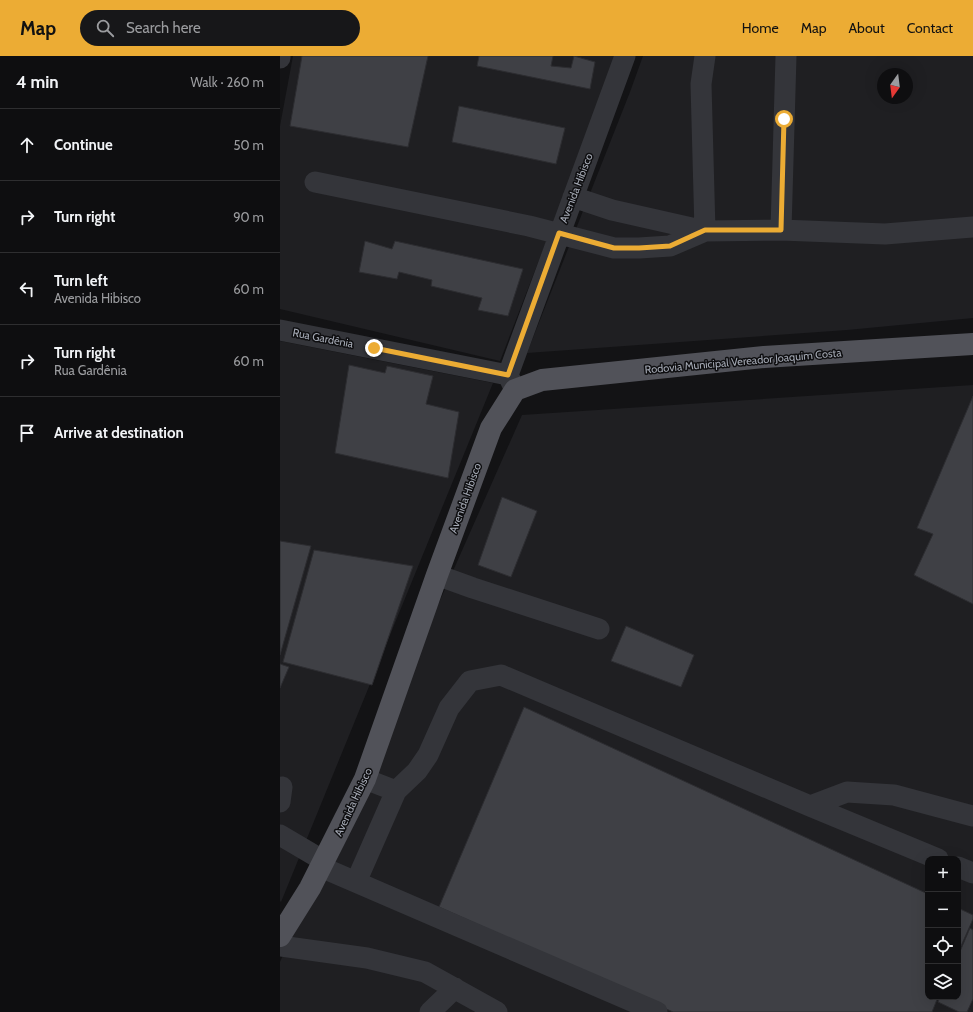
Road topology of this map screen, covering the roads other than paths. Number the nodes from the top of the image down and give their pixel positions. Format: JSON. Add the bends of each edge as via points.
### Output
{"nodes":[{"id":1,"x":625,"y":56,"type":"edge"},
{"id":2,"x":705,"y":56,"type":"edge"},
{"id":3,"x":786,"y":56,"type":"edge"},
{"id":4,"x":315,"y":182,"type":"dead end"},
{"id":5,"x":573,"y":196,"type":"junction"},
{"id":6,"x":973,"y":227,"type":"edge"},
{"id":7,"x":705,"y":230,"type":"junction"},
{"id":8,"x":781,"y":230,"type":"junction"},
{"id":9,"x":559,"y":233,"type":"junction"},
{"id":10,"x":280,"y":330,"type":"edge"},
{"id":11,"x":973,"y":344,"type":"edge"},
{"id":12,"x":511,"y":382,"type":"junction"},
{"id":13,"x":437,"y":575,"type":"junction"},
{"id":14,"x":598,"y":628,"type":"dead end"},
{"id":15,"x":365,"y":779,"type":"junction"},
{"id":16,"x":396,"y":791,"type":"junction"},
{"id":17,"x":810,"y":806,"type":"junction"},
{"id":18,"x":973,"y":816,"type":"edge"},
{"id":19,"x":280,"y":835,"type":"edge"},
{"id":20,"x":931,"y":856,"type":"edge"},
{"id":21,"x":323,"y":864,"type":"junction"},
{"id":22,"x":961,"y":868,"type":"edge"},
{"id":23,"x":973,"y":873,"type":"edge"},
{"id":24,"x":356,"y":882,"type":"junction"},
{"id":25,"x":281,"y":936,"type":"edge"},
{"id":26,"x":455,"y":988,"type":"junction"},
{"id":27,"x":430,"y":1012,"type":"edge"},
{"id":28,"x":497,"y":1012,"type":"edge"},
{"id":29,"x":657,"y":1012,"type":"edge"}],
"edges":[{"from":1,"to":5,"type":"street","name":"Avenida Hibisco"},
{"from":2,"to":7,"type":"street","via":[[701,84]]},
{"from":3,"to":8,"type":"street"},
{"from":4,"to":9,"type":"street"},
{"from":5,"to":7,"type":"street","via":[[612,210]]},
{"from":5,"to":9,"type":"street","name":"Avenida Hibisco"},
{"from":6,"to":8,"type":"street","via":[[885,234]]},
{"from":7,"to":8,"type":"street"},
{"from":7,"to":9,"type":"street","via":[[670,246],[639,248],[614,248]]},
{"from":9,"to":12,"type":"street","name":"Avenida Hibisco"},
{"from":10,"to":12,"type":"street","name":"Rua Gardênia"},
{"from":11,"to":12,"type":"main road","name":"Rodovia Municipal Vereador Joaquim Costa","via":[[764,358]]},
{"from":12,"to":13,"type":"main road","name":"Avenida Hibisco","via":[[490,428]]},
{"from":13,"to":14,"type":"street"},
{"from":13,"to":15,"type":"main road","name":"Avenida Hibisco"},
{"from":15,"to":16,"type":"street"},
{"from":15,"to":21,"type":"main road","name":"Avenida Hibisco"},
{"from":16,"to":17,"type":"street","via":[[417,771],[428,755],[449,708],[470,681],[501,675]]},
{"from":16,"to":24,"type":"street"},
{"from":17,"to":18,"type":"street","via":[[847,792],[894,795]]},
{"from":17,"to":20,"type":"street"},
{"from":19,"to":21,"type":"street"},
{"from":21,"to":24,"type":"street"},
{"from":21,"to":25,"type":"main road","name":"Avenida Hibisco"},
{"from":22,"to":23,"type":"street"},
{"from":24,"to":29,"type":"street"},
{"from":25,"to":26,"type":"street","via":[[425,972]]},
{"from":26,"to":27,"type":"street"},
{"from":26,"to":28,"type":"street"}]}
